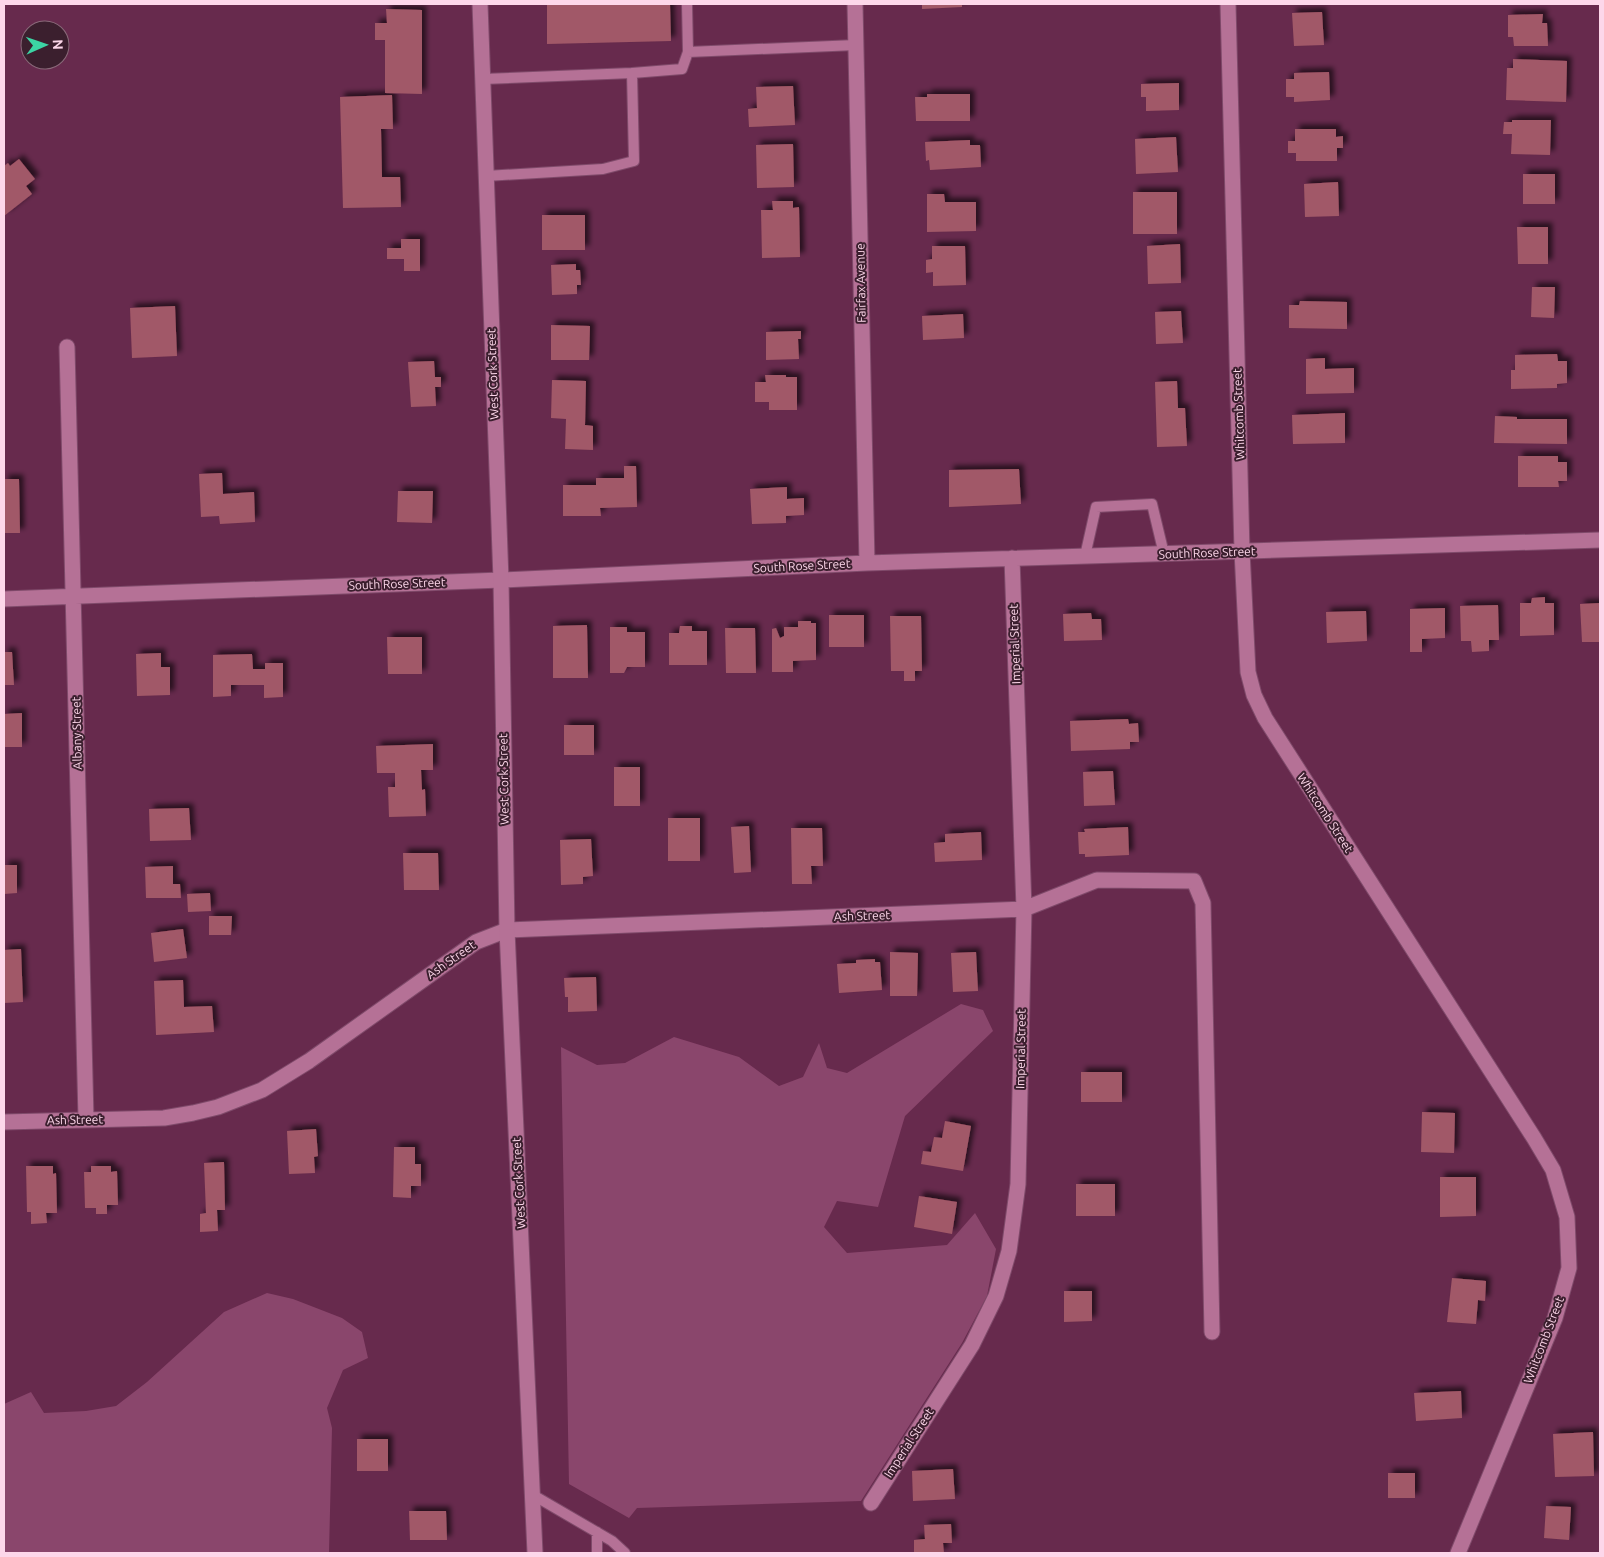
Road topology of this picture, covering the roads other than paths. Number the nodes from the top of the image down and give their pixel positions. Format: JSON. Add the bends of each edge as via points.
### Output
{"nodes":[{"id":1,"x":480,"y":4,"type":"edge"},
{"id":2,"x":687,"y":4,"type":"edge"},
{"id":3,"x":855,"y":4,"type":"edge"},
{"id":4,"x":1228,"y":4,"type":"edge"},
{"id":5,"x":856,"y":45,"type":"junction"},
{"id":6,"x":688,"y":52,"type":"junction"},
{"id":7,"x":632,"y":73,"type":"junction"},
{"id":8,"x":483,"y":79,"type":"junction"},
{"id":9,"x":486,"y":176,"type":"junction"},
{"id":10,"x":67,"y":347,"type":"dead end"},
{"id":11,"x":1600,"y":540,"type":"edge"},
{"id":12,"x":1242,"y":552,"type":"junction"},
{"id":13,"x":1164,"y":554,"type":"junction"},
{"id":14,"x":1085,"y":556,"type":"junction"},
{"id":15,"x":1012,"y":558,"type":"junction"},
{"id":16,"x":867,"y":563,"type":"junction"},
{"id":17,"x":500,"y":580,"type":"junction"},
{"id":18,"x":73,"y":597,"type":"junction"},
{"id":19,"x":4,"y":599,"type":"edge"},
{"id":20,"x":1024,"y":909,"type":"junction"},
{"id":21,"x":507,"y":930,"type":"junction"},
{"id":22,"x":86,"y":1119,"type":"junction"},
{"id":23,"x":4,"y":1122,"type":"edge"},
{"id":24,"x":1212,"y":1332,"type":"dead end"},
{"id":25,"x":533,"y":1495,"type":"junction"},
{"id":26,"x":871,"y":1503,"type":"dead end"},
{"id":27,"x":597,"y":1532,"type":"junction"},
{"id":28,"x":535,"y":1553,"type":"edge"},
{"id":29,"x":597,"y":1553,"type":"edge"},
{"id":30,"x":625,"y":1553,"type":"edge"},
{"id":31,"x":1458,"y":1553,"type":"edge"}],
"edges":[{"from":1,"to":8,"type":"street","name":"West Cork Street"},
{"from":2,"to":6,"type":"lane"},
{"from":3,"to":5,"type":"street","name":"Fairfax Avenue"},
{"from":4,"to":12,"type":"street","name":"Whitcomb Street"},
{"from":5,"to":6,"type":"lane"},
{"from":5,"to":16,"type":"street","name":"Fairfax Avenue"},
{"from":6,"to":7,"type":"lane","via":[[682,69]]},
{"from":7,"to":8,"type":"lane"},
{"from":7,"to":9,"type":"lane","via":[[634,161],[603,170]]},
{"from":8,"to":9,"type":"street","name":"West Cork Street"},
{"from":9,"to":17,"type":"street","name":"West Cork Street"},
{"from":10,"to":18,"type":"street","name":"Albany Street"},
{"from":11,"to":12,"type":"street","name":"South Rose Street"},
{"from":12,"to":13,"type":"street","name":"South Rose Street"},
{"from":12,"to":31,"type":"street","name":"Whitcomb Street","via":[[1248,672],[1265,718],[1534,1138],[1553,1170],[1567,1217],[1570,1260],[1555,1318]]},
{"from":13,"to":14,"type":"street","name":"South Rose Street"},
{"from":13,"to":14,"type":"lane","via":[[1152,504],[1096,507]]},
{"from":14,"to":15,"type":"street","name":"South Rose Street"},
{"from":15,"to":16,"type":"street","name":"South Rose Street"},
{"from":15,"to":20,"type":"street","name":"Imperial Street"},
{"from":16,"to":17,"type":"street","name":"South Rose Street"},
{"from":17,"to":18,"type":"street","name":"South Rose Street"},
{"from":17,"to":21,"type":"street","name":"West Cork Street"},
{"from":18,"to":19,"type":"street","name":"South Rose Street"},
{"from":18,"to":22,"type":"street","name":"Albany Street"},
{"from":20,"to":21,"type":"street","name":"Ash Street"},
{"from":20,"to":24,"type":"street","name":"Ash Street","via":[[1097,880],[1194,881],[1203,903]]},
{"from":20,"to":26,"type":"street","name":"Imperial Street","via":[[1018,1184],[1009,1251],[996,1296],[972,1345]]},
{"from":21,"to":22,"type":"street","name":"Ash Street","via":[[476,942],[309,1061],[262,1090],[218,1107],[164,1118]]},
{"from":21,"to":25,"type":"street","name":"West Cork Street"},
{"from":22,"to":23,"type":"street","name":"Ash Street"},
{"from":25,"to":27,"type":"lane"},
{"from":25,"to":28,"type":"street","name":"West Cork Street"},
{"from":27,"to":29,"type":"lane"},
{"from":27,"to":30,"type":"lane"}]}
